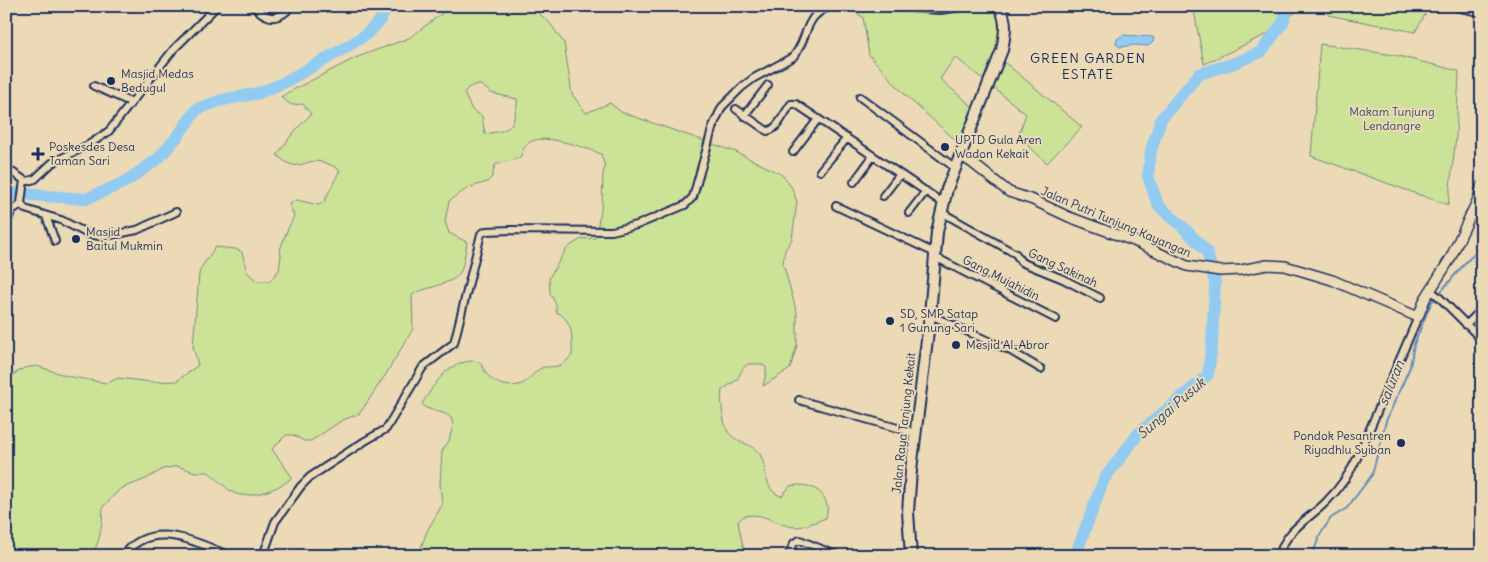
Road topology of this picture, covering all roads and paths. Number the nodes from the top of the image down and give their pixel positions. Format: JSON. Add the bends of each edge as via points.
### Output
{"nodes":[{"id":1,"x":218,"y":6,"type":"edge"},
{"id":2,"x":253,"y":6,"type":"edge"},
{"id":3,"x":834,"y":6,"type":"edge"},
{"id":4,"x":878,"y":6,"type":"edge"},
{"id":5,"x":968,"y":6,"type":"edge"},
{"id":6,"x":999,"y":6,"type":"edge"},
{"id":7,"x":1456,"y":6,"type":"edge"},
{"id":8,"x":287,"y":11,"type":"dead end"},
{"id":9,"x":1482,"y":12,"type":"edge"},
{"id":10,"x":768,"y":85,"type":"dead end"},
{"id":11,"x":94,"y":86,"type":"dead end"},
{"id":12,"x":860,"y":97,"type":"dead end"},
{"id":13,"x":130,"y":102,"type":"junction"},
{"id":14,"x":736,"y":109,"type":"dead end"},
{"id":15,"x":744,"y":116,"type":"junction"},
{"id":16,"x":818,"y":119,"type":"junction"},
{"id":17,"x":847,"y":138,"type":"junction"},
{"id":18,"x":793,"y":152,"type":"dead end"},
{"id":19,"x":873,"y":156,"type":"junction"},
{"id":20,"x":961,"y":156,"type":"junction"},
{"id":21,"x":6,"y":168,"type":"edge"},
{"id":22,"x":955,"y":169,"type":"junction"},
{"id":23,"x":820,"y":171,"type":"dead end"},
{"id":24,"x":900,"y":174,"type":"junction"},
{"id":25,"x":854,"y":182,"type":"dead end"},
{"id":26,"x":24,"y":183,"type":"junction"},
{"id":27,"x":1482,"y":185,"type":"edge"},
{"id":28,"x":926,"y":191,"type":"junction"},
{"id":29,"x":883,"y":196,"type":"dead end"},
{"id":30,"x":22,"y":202,"type":"junction"},
{"id":31,"x":836,"y":206,"type":"dead end"},
{"id":32,"x":942,"y":208,"type":"junction"},
{"id":33,"x":176,"y":212,"type":"dead end"},
{"id":34,"x":909,"y":213,"type":"dead end"},
{"id":35,"x":46,"y":216,"type":"junction"},
{"id":36,"x":6,"y":224,"type":"edge"},
{"id":37,"x":55,"y":240,"type":"dead end"},
{"id":38,"x":935,"y":255,"type":"junction"},
{"id":39,"x":1431,"y":291,"type":"junction"},
{"id":40,"x":1100,"y":298,"type":"dead end"},
{"id":41,"x":1482,"y":309,"type":"edge"},
{"id":42,"x":930,"y":315,"type":"junction"},
{"id":43,"x":1418,"y":317,"type":"junction"},
{"id":44,"x":1056,"y":319,"type":"dead end"},
{"id":45,"x":1466,"y":325,"type":"junction"},
{"id":46,"x":1482,"y":340,"type":"edge"},
{"id":47,"x":1041,"y":369,"type":"dead end"},
{"id":48,"x":799,"y":400,"type":"dead end"},
{"id":49,"x":915,"y":433,"type":"junction"},
{"id":50,"x":828,"y":554,"type":"edge"},
{"id":51,"x":123,"y":556,"type":"edge"},
{"id":52,"x":231,"y":556,"type":"edge"},
{"id":53,"x":263,"y":556,"type":"edge"},
{"id":54,"x":788,"y":556,"type":"edge"},
{"id":55,"x":838,"y":556,"type":"edge"},
{"id":56,"x":910,"y":556,"type":"edge"},
{"id":57,"x":1279,"y":556,"type":"edge"}],
"edges":[{"from":1,"to":13,"type":"street","via":[[173,50]]},
{"from":2,"to":8,"type":"street","via":[[273,18]]},
{"from":3,"to":53,"type":"street","via":[[822,10],[809,23],[793,57],[754,78],[722,107],[693,197],[684,205],[637,225],[612,231],[511,230],[481,234],[454,342],[423,367],[386,429],[301,486],[275,522]]},
{"from":4,"to":5,"type":"street","via":[[940,10]]},
{"from":6,"to":20,"type":"main road","name":"Jalan Raya Tanjung Kekait","via":[[1005,18],[1006,31],[1002,50]]},
{"from":7,"to":9,"type":"street"},
{"from":10,"to":15,"type":"street"},
{"from":11,"to":13,"type":"street"},
{"from":12,"to":22,"type":"street"},
{"from":13,"to":26,"type":"street","via":[[104,135],[52,162],[35,179]]},
{"from":14,"to":15,"type":"street"},
{"from":15,"to":16,"type":"street","name":"Gang Sakinah","via":[[769,132],[791,104]]},
{"from":16,"to":17,"type":"street","name":"Gang Sakinah"},
{"from":16,"to":18,"type":"street"},
{"from":17,"to":19,"type":"street","name":"Gang Sakinah"},
{"from":17,"to":23,"type":"street"},
{"from":19,"to":24,"type":"street","name":"Gang Sakinah"},
{"from":19,"to":25,"type":"street"},
{"from":20,"to":22,"type":"main road","name":"Jalan Raya Tanjung Kekait"},
{"from":20,"to":43,"type":"street","name":"Jalan Putri Tunjung Kayangan","via":[[1008,192],[1134,241],[1181,264],[1200,269],[1241,270],[1273,264],[1303,270]]},
{"from":21,"to":26,"type":"street"},
{"from":22,"to":32,"type":"main road","name":"Jalan Raya Tanjung Kekait"},
{"from":24,"to":28,"type":"street","name":"Gang Sakinah"},
{"from":24,"to":29,"type":"street"},
{"from":26,"to":30,"type":"street"},
{"from":27,"to":39,"type":"street","via":[[1450,259]]},
{"from":28,"to":32,"type":"street","name":"Gang Sakinah"},
{"from":28,"to":34,"type":"street"},
{"from":30,"to":35,"type":"street","via":[[26,210]]},
{"from":30,"to":36,"type":"street","via":[[12,210]]},
{"from":31,"to":38,"type":"street","name":"Gang Mujahidin"},
{"from":32,"to":38,"type":"main road","name":"Jalan Raya Tanjung Kekait"},
{"from":32,"to":40,"type":"street","name":"Gang Sakinah","via":[[1016,254],[1021,262]]},
{"from":33,"to":35,"type":"street","via":[[137,230],[99,236]]},
{"from":35,"to":37,"type":"street"},
{"from":38,"to":42,"type":"main road","name":"Jalan Raya Tanjung Kekait"},
{"from":38,"to":44,"type":"street","name":"Gang Mujahidin"},
{"from":39,"to":43,"type":"street"},
{"from":39,"to":45,"type":"street"},
{"from":41,"to":45,"type":"street"},
{"from":42,"to":47,"type":"street","via":[[1009,350]]},
{"from":42,"to":49,"type":"main road","name":"Jalan Raya Tanjung Kekait"},
{"from":43,"to":57,"type":"street","via":[[1350,472],[1325,503],[1292,530]]},
{"from":45,"to":46,"type":"street"},
{"from":48,"to":49,"type":"street"},
{"from":49,"to":56,"type":"main road","name":"Jalan Raya Tanjung Kekait","via":[[908,512]]},
{"from":50,"to":54,"type":"street","via":[[799,540]]},
{"from":50,"to":55,"type":"street"},
{"from":51,"to":52,"type":"street","via":[[150,535],[160,534],[179,537]]}]}
